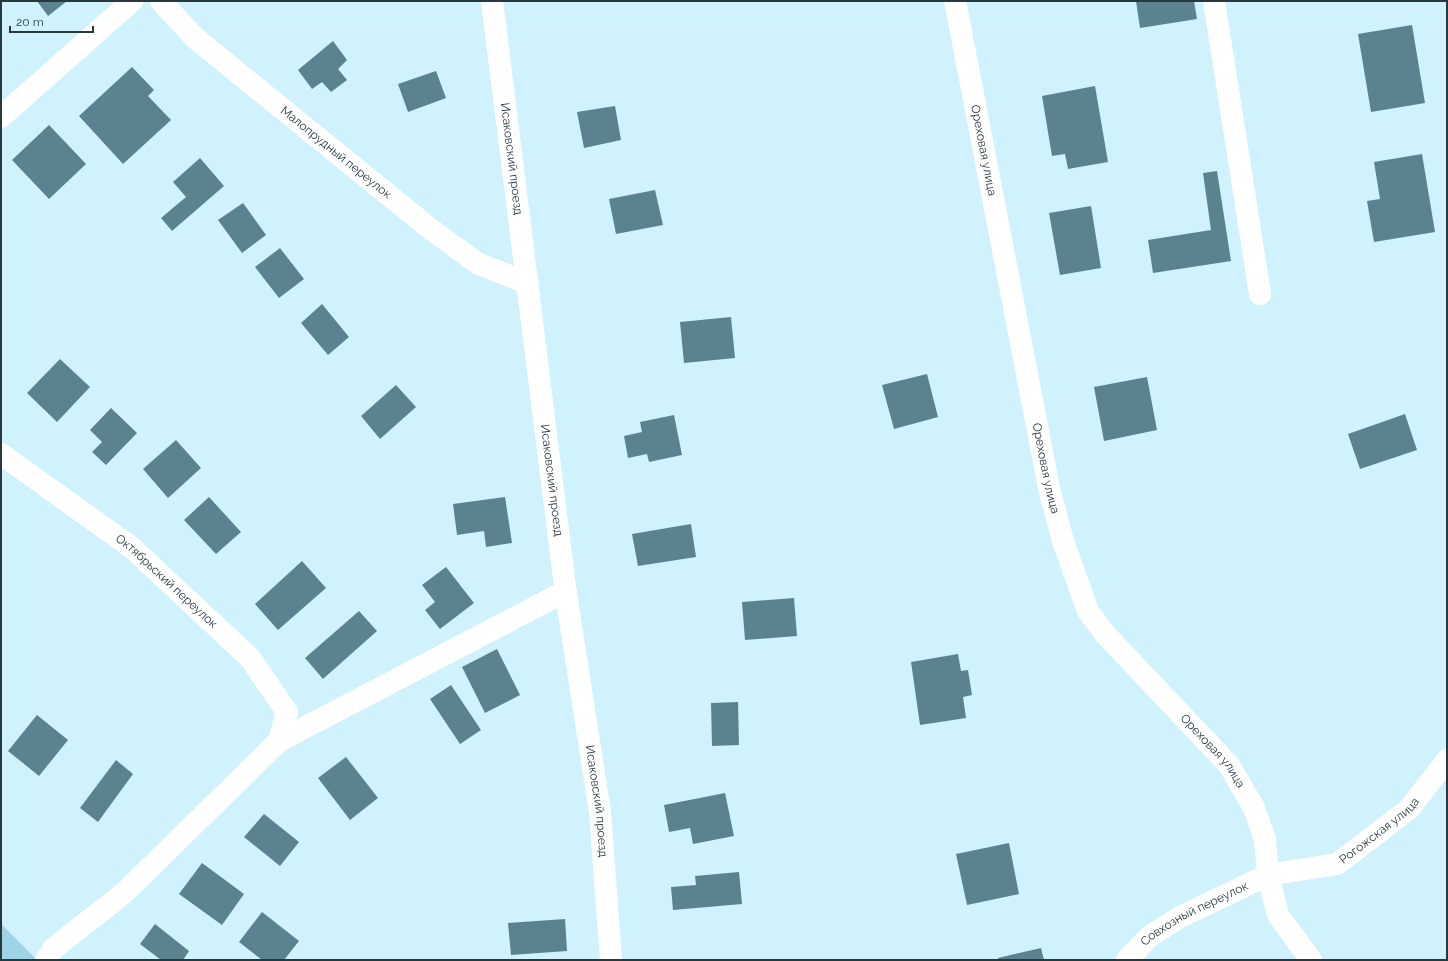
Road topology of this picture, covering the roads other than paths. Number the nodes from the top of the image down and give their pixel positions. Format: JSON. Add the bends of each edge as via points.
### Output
{"nodes":[{"id":1,"x":132,"y":1,"type":"edge"},
{"id":2,"x":161,"y":1,"type":"edge"},
{"id":3,"x":492,"y":1,"type":"edge"},
{"id":4,"x":956,"y":1,"type":"edge"},
{"id":5,"x":1214,"y":1,"type":"edge"},
{"id":6,"x":1,"y":117,"type":"edge"},
{"id":7,"x":527,"y":283,"type":"junction"},
{"id":8,"x":1260,"y":294,"type":"dead end"},
{"id":9,"x":1,"y":454,"type":"edge"},
{"id":10,"x":566,"y":591,"type":"junction"},
{"id":11,"x":279,"y":741,"type":"junction"},
{"id":12,"x":1447,"y":760,"type":"edge"},
{"id":13,"x":1268,"y":875,"type":"junction"},
{"id":14,"x":46,"y":960,"type":"edge"},
{"id":15,"x":611,"y":960,"type":"edge"},
{"id":16,"x":1127,"y":960,"type":"edge"},
{"id":17,"x":1311,"y":960,"type":"edge"}],
"edges":[{"from":1,"to":6,"type":"street"},
{"from":2,"to":7,"type":"street","name":"Малопрудный переулок","via":[[195,38],[428,227],[477,263]]},
{"from":3,"to":7,"type":"street","name":"Исаковский проезд"},
{"from":4,"to":13,"type":"street","name":"Ореховая улица","via":[[1049,488],[1076,578],[1088,611],[1106,635],[1229,765],[1254,808],[1265,839]]},
{"from":5,"to":8,"type":"street"},
{"from":7,"to":10,"type":"street","name":"Исаковский проезд"},
{"from":9,"to":11,"type":"street","name":"Октябрьский переулок","via":[[131,547],[250,658],[287,712]]},
{"from":10,"to":11,"type":"street"},
{"from":10,"to":15,"type":"street","name":"Исаковский проезд","via":[[600,812]]},
{"from":11,"to":14,"type":"street","via":[[124,893],[54,948]]},
{"from":12,"to":13,"type":"street","name":"Рогожская улица","via":[[1410,809],[1337,864]]},
{"from":13,"to":16,"type":"street","name":"Совхозный переулок","via":[[1180,917],[1148,937]]},
{"from":13,"to":17,"type":"street","name":"Ореховая улица","via":[[1278,915]]}]}
